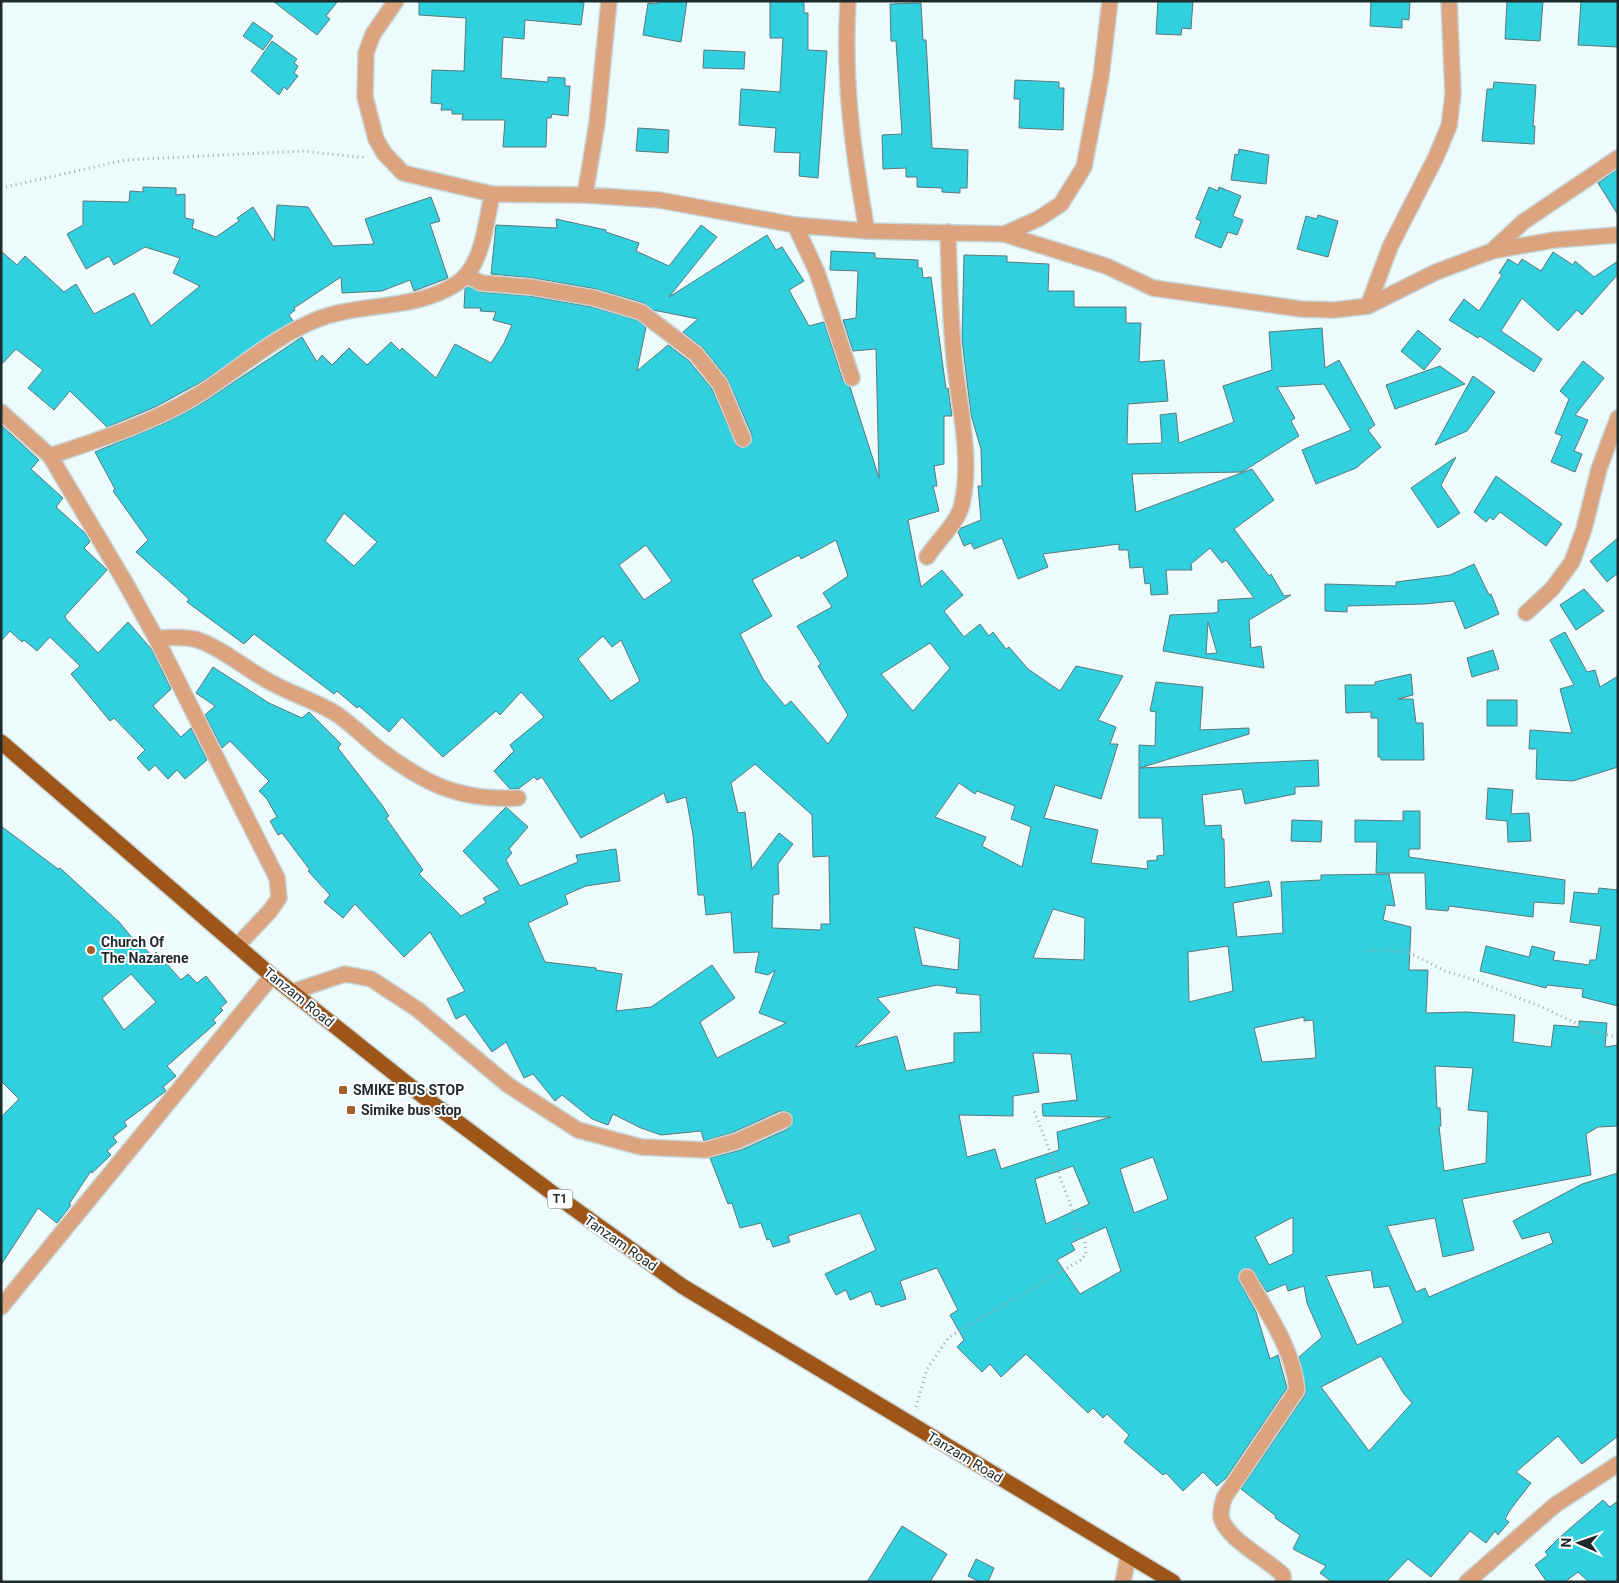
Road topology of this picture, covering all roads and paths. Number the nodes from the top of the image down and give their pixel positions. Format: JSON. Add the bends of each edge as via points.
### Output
{"nodes":[{"id":1,"x":396,"y":1,"type":"edge"},
{"id":2,"x":609,"y":1,"type":"edge"},
{"id":3,"x":848,"y":1,"type":"edge"},
{"id":4,"x":1110,"y":1,"type":"edge"},
{"id":5,"x":1448,"y":1,"type":"edge"},
{"id":6,"x":1618,"y":158,"type":"edge"},
{"id":7,"x":372,"y":160,"type":"dead end"},
{"id":8,"x":1,"y":188,"type":"edge"},
{"id":9,"x":492,"y":194,"type":"junction"},
{"id":10,"x":585,"y":195,"type":"junction"},
{"id":11,"x":795,"y":225,"type":"junction"},
{"id":12,"x":867,"y":230,"type":"junction"},
{"id":13,"x":948,"y":232,"type":"junction"},
{"id":14,"x":1004,"y":234,"type":"junction"},
{"id":15,"x":1618,"y":235,"type":"edge"},
{"id":16,"x":1492,"y":251,"type":"junction"},
{"id":17,"x":466,"y":275,"type":"junction"},
{"id":18,"x":1368,"y":306,"type":"junction"},
{"id":19,"x":852,"y":378,"type":"dead end"},
{"id":20,"x":1,"y":412,"type":"edge"},
{"id":21,"x":1618,"y":418,"type":"edge"},
{"id":22,"x":743,"y":439,"type":"dead end"},
{"id":23,"x":50,"y":456,"type":"junction"},
{"id":24,"x":927,"y":558,"type":"dead end"},
{"id":25,"x":1526,"y":612,"type":"dead end"},
{"id":26,"x":156,"y":638,"type":"junction"},
{"id":27,"x":1,"y":742,"type":"edge"},
{"id":28,"x":518,"y":798,"type":"dead end"},
{"id":29,"x":237,"y":946,"type":"junction"},
{"id":30,"x":1364,"y":951,"type":"dead end"},
{"id":31,"x":272,"y":976,"type":"junction"},
{"id":32,"x":292,"y":992,"type":"junction"},
{"id":33,"x":1618,"y":1037,"type":"edge"},
{"id":34,"x":1033,"y":1108,"type":"dead end"},
{"id":35,"x":784,"y":1120,"type":"dead end"},
{"id":36,"x":1247,"y":1278,"type":"dead end"},
{"id":37,"x":1,"y":1307,"type":"edge"},
{"id":38,"x":912,"y":1425,"type":"junction"},
{"id":39,"x":1618,"y":1464,"type":"edge"},
{"id":40,"x":1128,"y":1556,"type":"junction"},
{"id":41,"x":1123,"y":1582,"type":"edge"},
{"id":42,"x":1173,"y":1582,"type":"edge"},
{"id":43,"x":1283,"y":1582,"type":"edge"},
{"id":44,"x":1467,"y":1582,"type":"edge"}],
"edges":[{"from":1,"to":9,"type":"street","via":[[373,34],[366,52],[366,96],[376,140],[384,154],[403,173]]},
{"from":2,"to":10,"type":"street","via":[[597,123]]},
{"from":3,"to":12,"type":"street","via":[[845,39],[847,96]]},
{"from":4,"to":14,"type":"street","via":[[1101,77],[1084,167],[1061,204]]},
{"from":5,"to":18,"type":"street","via":[[1453,94],[1449,126],[1390,247]]},
{"from":6,"to":16,"type":"street","via":[[1523,222]]},
{"from":7,"to":8,"type":"path","via":[[337,153],[301,151],[125,160]]},
{"from":9,"to":10,"type":"street"},
{"from":9,"to":17,"type":"street","via":[[482,238]]},
{"from":10,"to":11,"type":"street","via":[[659,200]]},
{"from":11,"to":12,"type":"street"},
{"from":11,"to":19,"type":"street","via":[[817,272]]},
{"from":12,"to":13,"type":"street"},
{"from":13,"to":14,"type":"street"},
{"from":13,"to":24,"type":"street","via":[[950,305],[965,484],[962,506]]},
{"from":14,"to":18,"type":"street","via":[[1106,266],[1153,288],[1301,309]]},
{"from":15,"to":16,"type":"street","via":[[1554,240]]},
{"from":16,"to":18,"type":"street","via":[[1436,272]]},
{"from":17,"to":22,"type":"street","via":[[481,283],[531,287],[594,298],[641,312],[696,354],[720,384]]},
{"from":17,"to":23,"type":"street","via":[[456,284],[432,294],[328,314],[266,347],[192,398],[119,432]]},
{"from":20,"to":23,"type":"street"},
{"from":21,"to":25,"type":"street","via":[[1599,469],[1572,562],[1552,589]]},
{"from":23,"to":26,"type":"street"},
{"from":26,"to":28,"type":"street","via":[[182,637],[214,647],[266,680],[336,714],[412,773],[437,786],[473,796]]},
{"from":26,"to":29,"type":"street","via":[[277,878],[279,898]]},
{"from":27,"to":29,"type":"highway","name":"Tanzam Road","number":"T1"},
{"from":29,"to":31,"type":"highway","name":"Tanzam Road","number":"T1"},
{"from":30,"to":33,"type":"path","via":[[1410,953],[1445,971],[1535,1004],[1597,1034]]},
{"from":31,"to":32,"type":"highway","name":"Tanzam Road","number":"T1"},
{"from":31,"to":37,"type":"street"},
{"from":32,"to":35,"type":"street","via":[[345,974],[372,979],[418,1009],[508,1085],[578,1130],[641,1147],[705,1150],[737,1141]]},
{"from":32,"to":38,"type":"highway","name":"Tanzam Road","number":"T1","via":[[424,1097],[682,1286]]},
{"from":34,"to":38,"type":"path","via":[[1085,1242],[1086,1254],[1081,1260],[949,1337],[927,1369]]},
{"from":36,"to":43,"type":"street","via":[[1286,1346],[1296,1374],[1297,1390],[1224,1498],[1221,1517],[1228,1531],[1283,1575]]},
{"from":38,"to":40,"type":"highway","name":"Tanzam Road","number":"T1"},
{"from":39,"to":44,"type":"street","via":[[1555,1505]]},
{"from":40,"to":41,"type":"street"},
{"from":40,"to":42,"type":"highway","name":"Tanzam Road","number":"T1"}]}
